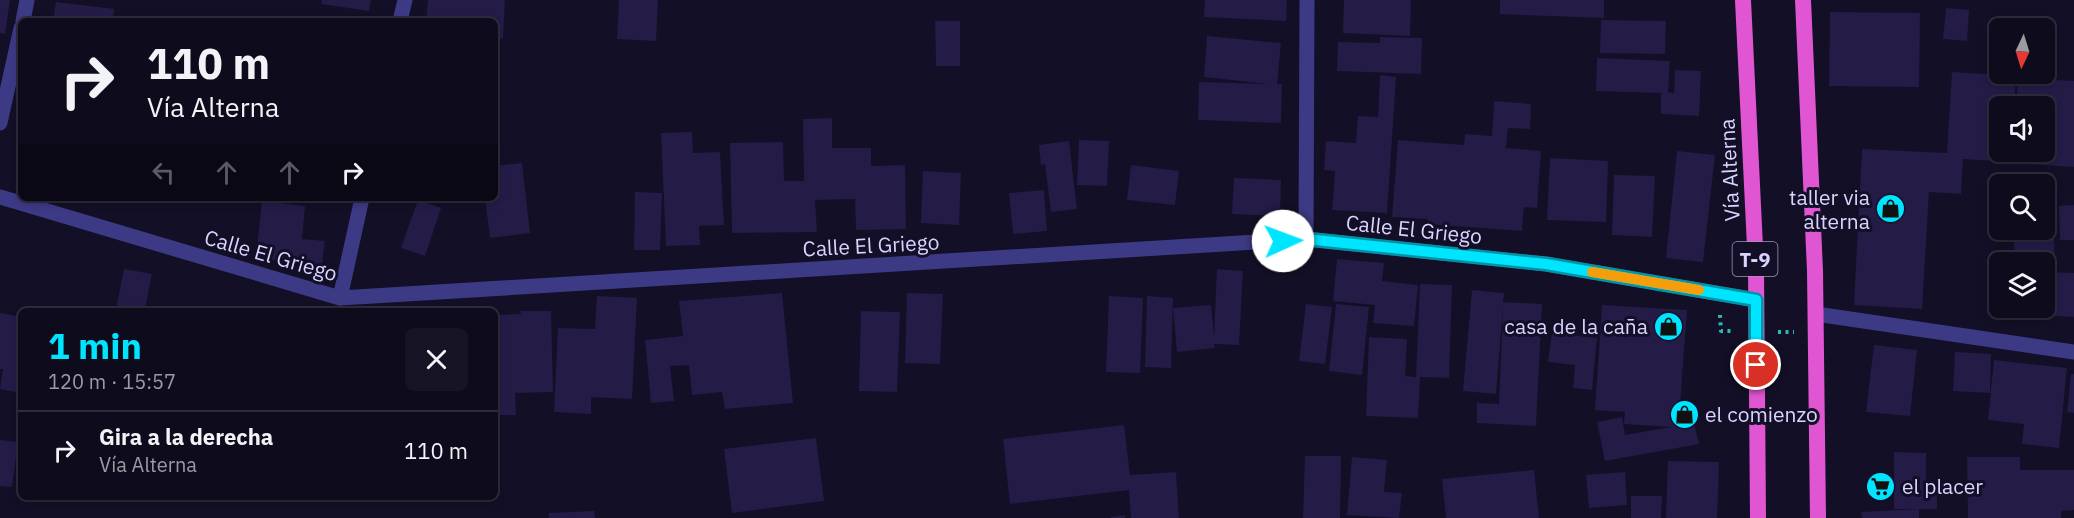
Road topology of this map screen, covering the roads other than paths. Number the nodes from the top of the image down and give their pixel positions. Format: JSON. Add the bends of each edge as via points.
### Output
{"nodes":[{"id":1,"x":27,"y":0,"type":"edge"},
{"id":2,"x":405,"y":0,"type":"edge"},
{"id":3,"x":1307,"y":0,"type":"edge"},
{"id":4,"x":1743,"y":0,"type":"edge"},
{"id":5,"x":1803,"y":0,"type":"edge"},
{"id":6,"x":24,"y":18,"type":"edge"},
{"id":7,"x":401,"y":18,"type":"edge"},
{"id":8,"x":18,"y":42,"type":"edge"},
{"id":9,"x":0,"y":123,"type":"edge"},
{"id":10,"x":0,"y":197,"type":"edge"},
{"id":11,"x":361,"y":201,"type":"edge"},
{"id":12,"x":1306,"y":239,"type":"junction"},
{"id":13,"x":340,"y":298,"type":"junction"},
{"id":14,"x":1756,"y":300,"type":"junction"},
{"id":15,"x":1816,"y":314,"type":"junction"},
{"id":16,"x":2074,"y":352,"type":"edge"},
{"id":17,"x":1758,"y":518,"type":"edge"},
{"id":18,"x":1818,"y":518,"type":"edge"}],
"edges":[{"from":1,"to":6,"type":"street"},
{"from":2,"to":7,"type":"street"},
{"from":3,"to":12,"type":"street"},
{"from":4,"to":14,"type":"highway","name":"Vía Alterna","number":"T-9"},
{"from":5,"to":15,"type":"highway"},
{"from":8,"to":9,"type":"street"},
{"from":10,"to":13,"type":"street","name":"Calle El Griego"},
{"from":11,"to":13,"type":"street"},
{"from":12,"to":13,"type":"street","name":"Calle El Griego"},
{"from":12,"to":14,"type":"street","name":"Calle El Griego","via":[[1546,264]]},
{"from":14,"to":17,"type":"highway","name":"Vía Alterna","number":"T-9"},
{"from":15,"to":16,"type":"street"},
{"from":15,"to":18,"type":"highway"}]}
